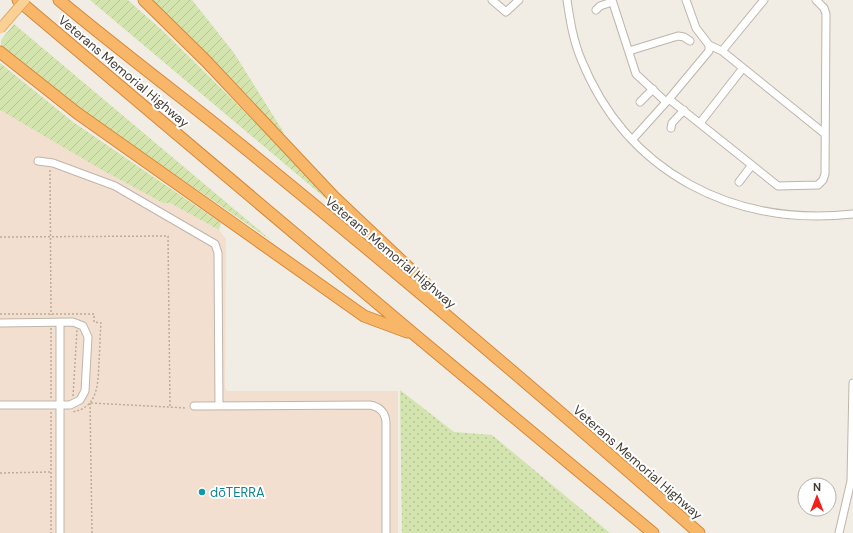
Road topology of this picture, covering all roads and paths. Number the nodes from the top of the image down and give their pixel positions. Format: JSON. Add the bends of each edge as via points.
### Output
{"nodes":[{"id":1,"x":18,"y":0,"type":"edge"},
{"id":2,"x":25,"y":0,"type":"edge"},
{"id":3,"x":59,"y":0,"type":"edge"},
{"id":4,"x":144,"y":0,"type":"edge"},
{"id":5,"x":492,"y":0,"type":"edge"},
{"id":6,"x":519,"y":0,"type":"edge"},
{"id":7,"x":567,"y":0,"type":"edge"},
{"id":8,"x":686,"y":0,"type":"edge"},
{"id":9,"x":764,"y":0,"type":"edge"},
{"id":10,"x":612,"y":1,"type":"edge"},
{"id":11,"x":818,"y":1,"type":"edge"},
{"id":12,"x":596,"y":10,"type":"dead end"},
{"id":13,"x":0,"y":29,"type":"edge"},
{"id":14,"x":690,"y":41,"type":"dead end"},
{"id":15,"x":709,"y":45,"type":"junction"},
{"id":16,"x":629,"y":51,"type":"junction"},
{"id":17,"x":0,"y":52,"type":"edge"},
{"id":18,"x":722,"y":52,"type":"junction"},
{"id":19,"x":743,"y":68,"type":"junction"},
{"id":20,"x":653,"y":89,"type":"junction"},
{"id":21,"x":668,"y":101,"type":"junction"},
{"id":22,"x":640,"y":102,"type":"dead end"},
{"id":23,"x":684,"y":110,"type":"junction"},
{"id":24,"x":700,"y":123,"type":"junction"},
{"id":25,"x":671,"y":128,"type":"dead end"},
{"id":26,"x":825,"y":134,"type":"junction"},
{"id":27,"x":632,"y":140,"type":"junction"},
{"id":28,"x":38,"y":161,"type":"dead end"},
{"id":29,"x":50,"y":162,"type":"junction"},
{"id":30,"x":752,"y":165,"type":"junction"},
{"id":31,"x":739,"y":182,"type":"dead end"},
{"id":32,"x":853,"y":214,"type":"edge"},
{"id":33,"x":0,"y":237,"type":"edge"},
{"id":34,"x":50,"y":237,"type":"junction"},
{"id":35,"x":435,"y":307,"type":"junction"},
{"id":36,"x":0,"y":314,"type":"edge"},
{"id":37,"x":51,"y":314,"type":"junction"},
{"id":38,"x":78,"y":314,"type":"junction"},
{"id":39,"x":60,"y":322,"type":"junction"},
{"id":40,"x":0,"y":323,"type":"edge"},
{"id":41,"x":51,"y":323,"type":"junction"},
{"id":42,"x":77,"y":323,"type":"junction"},
{"id":43,"x":415,"y":335,"type":"junction"},
{"id":44,"x":853,"y":383,"type":"edge"},
{"id":45,"x":75,"y":403,"type":"junction"},
{"id":46,"x":90,"y":403,"type":"junction"},
{"id":47,"x":0,"y":405,"type":"edge"},
{"id":48,"x":51,"y":405,"type":"junction"},
{"id":49,"x":60,"y":405,"type":"junction"},
{"id":50,"x":194,"y":406,"type":"joint"},
{"id":51,"x":219,"y":406,"type":"junction"},
{"id":52,"x":170,"y":408,"type":"junction"},
{"id":53,"x":45,"y":412,"type":"dead end"},
{"id":54,"x":51,"y":412,"type":"junction"},
{"id":55,"x":60,"y":412,"type":"junction"},
{"id":56,"x":72,"y":412,"type":"junction"},
{"id":57,"x":51,"y":472,"type":"junction"},
{"id":58,"x":0,"y":473,"type":"edge"},
{"id":59,"x":850,"y":496,"type":"edge"},
{"id":60,"x":51,"y":533,"type":"edge"},
{"id":61,"x":60,"y":533,"type":"edge"},
{"id":62,"x":92,"y":533,"type":"edge"},
{"id":63,"x":386,"y":533,"type":"edge"},
{"id":64,"x":653,"y":533,"type":"edge"},
{"id":65,"x":699,"y":533,"type":"edge"},
{"id":66,"x":839,"y":533,"type":"edge"}],
"edges":[{"from":1,"to":43,"type":"highway","name":"Veterans Memorial Highway"},
{"from":2,"to":13,"type":"main road","bridge":true},
{"from":3,"to":35,"type":"highway","name":"Veterans Memorial Highway","via":[[220,128]]},
{"from":4,"to":35,"type":"highway","via":[[206,61],[334,197],[425,283]]},
{"from":5,"to":6,"type":"street","via":[[506,12]]},
{"from":7,"to":27,"type":"street","via":[[576,44],[588,74],[606,107]]},
{"from":8,"to":15,"type":"street","via":[[696,28]]},
{"from":9,"to":18,"type":"street"},
{"from":10,"to":12,"type":"street"},
{"from":10,"to":16,"type":"street"},
{"from":11,"to":26,"type":"street","via":[[826,14]]},
{"from":14,"to":16,"type":"street","via":[[678,36]]},
{"from":15,"to":18,"type":"street"},
{"from":15,"to":21,"type":"street","via":[[709,51]]},
{"from":16,"to":20,"type":"street","via":[[636,74]]},
{"from":17,"to":43,"type":"highway","via":[[77,112],[364,316]]},
{"from":18,"to":19,"type":"street"},
{"from":19,"to":24,"type":"street"},
{"from":19,"to":26,"type":"street"},
{"from":20,"to":21,"type":"street"},
{"from":20,"to":22,"type":"street"},
{"from":21,"to":23,"type":"street"},
{"from":21,"to":27,"type":"street"},
{"from":23,"to":24,"type":"street"},
{"from":23,"to":25,"type":"street","via":[[672,123]]},
{"from":24,"to":30,"type":"street"},
{"from":26,"to":30,"type":"street","via":[[825,174],[818,185],[778,186]]},
{"from":27,"to":32,"type":"street","via":[[667,171],[690,186],[730,203],[753,210],[784,214]]},
{"from":28,"to":29,"type":"street"},
{"from":29,"to":34,"type":"path"},
{"from":29,"to":51,"type":"street","via":[[115,186],[215,244],[218,253]]},
{"from":30,"to":31,"type":"street"},
{"from":33,"to":34,"type":"path"},
{"from":34,"to":37,"type":"path"},
{"from":34,"to":52,"type":"path","via":[[168,236]]},
{"from":35,"to":65,"type":"highway","name":"Veterans Memorial Highway"},
{"from":36,"to":37,"type":"path"},
{"from":37,"to":38,"type":"path"},
{"from":37,"to":41,"type":"path"},
{"from":38,"to":42,"type":"path"},
{"from":38,"to":46,"type":"path","via":[[94,314],[94,322],[101,323],[97,389]]},
{"from":39,"to":41,"type":"street"},
{"from":39,"to":42,"type":"street"},
{"from":39,"to":49,"type":"street"},
{"from":40,"to":41,"type":"street"},
{"from":41,"to":48,"type":"path"},
{"from":42,"to":45,"type":"path"},
{"from":42,"to":45,"type":"street","via":[[85,329],[88,338],[85,391],[82,398]]},
{"from":43,"to":64,"type":"highway","name":"Veterans Memorial Highway"},
{"from":44,"to":59,"type":"street"},
{"from":45,"to":46,"type":"path"},
{"from":45,"to":49,"type":"street"},
{"from":45,"to":56,"type":"path"},
{"from":46,"to":52,"type":"path"},
{"from":46,"to":56,"type":"path","via":[[82,410]]},
{"from":46,"to":62,"type":"path"},
{"from":47,"to":48,"type":"street"},
{"from":48,"to":49,"type":"street"},
{"from":48,"to":54,"type":"path"},
{"from":49,"to":55,"type":"street"},
{"from":50,"to":51,"type":"street"},
{"from":50,"to":52,"type":"path"},
{"from":51,"to":63,"type":"street","via":[[370,405],[378,408],[384,413],[386,422]]},
{"from":53,"to":54,"type":"path"},
{"from":54,"to":55,"type":"path"},
{"from":54,"to":57,"type":"path"},
{"from":55,"to":56,"type":"path"},
{"from":55,"to":61,"type":"street"},
{"from":57,"to":58,"type":"path"},
{"from":57,"to":60,"type":"path"},
{"from":59,"to":66,"type":"street"}]}
